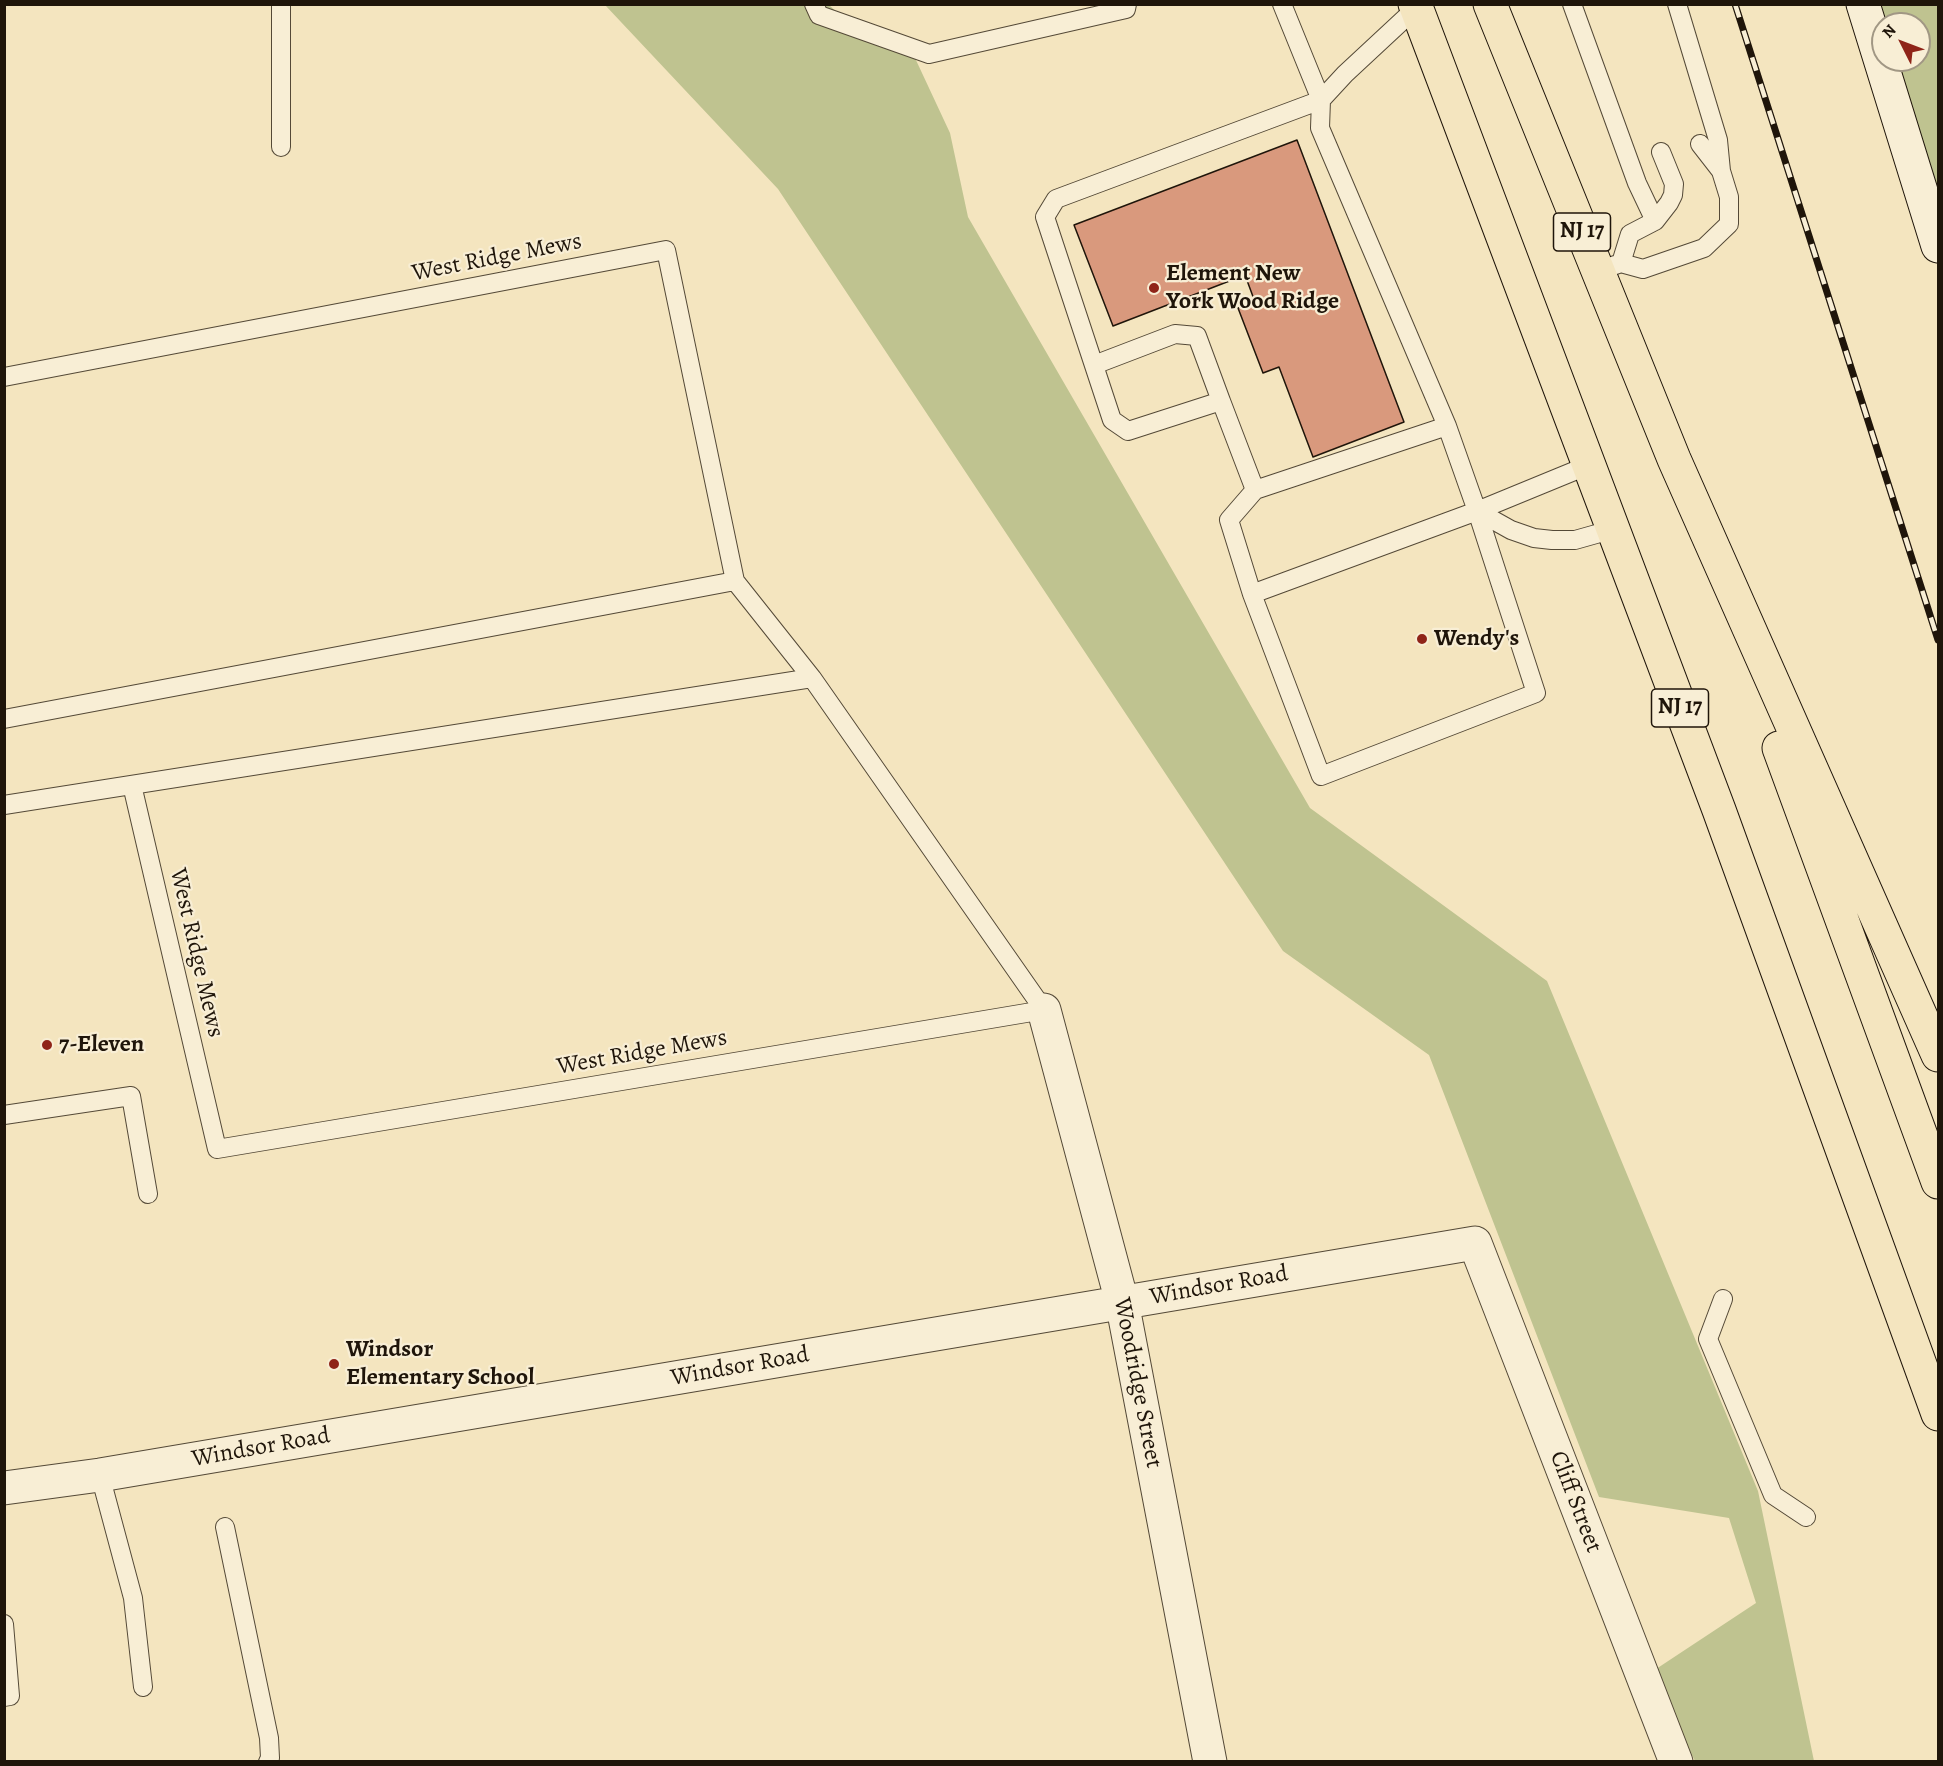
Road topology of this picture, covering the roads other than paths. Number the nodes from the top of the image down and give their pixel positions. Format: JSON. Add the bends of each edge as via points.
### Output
{"nodes":[{"id":1,"x":281,"y":4,"type":"edge"},
{"id":2,"x":814,"y":4,"type":"edge"},
{"id":3,"x":1127,"y":4,"type":"edge"},
{"id":4,"x":1282,"y":4,"type":"edge"},
{"id":5,"x":1490,"y":4,"type":"edge"},
{"id":6,"x":1572,"y":4,"type":"edge"},
{"id":7,"x":1677,"y":4,"type":"edge"},
{"id":8,"x":1863,"y":4,"type":"edge"},
{"id":9,"x":1415,"y":6,"type":"edge"},
{"id":10,"x":1321,"y":100,"type":"junction"},
{"id":11,"x":1701,"y":144,"type":"dead end"},
{"id":12,"x":281,"y":147,"type":"dead end"},
{"id":13,"x":1661,"y":152,"type":"dead end"},
{"id":14,"x":1721,"y":171,"type":"junction"},
{"id":15,"x":1655,"y":221,"type":"junction"},
{"id":16,"x":1938,"y":246,"type":"edge"},
{"id":17,"x":1609,"y":267,"type":"junction"},
{"id":18,"x":1094,"y":365,"type":"junction"},
{"id":19,"x":4,"y":377,"type":"edge"},
{"id":20,"x":1221,"y":400,"type":"junction"},
{"id":21,"x":1446,"y":426,"type":"junction"},
{"id":22,"x":1674,"y":459,"type":"junction"},
{"id":23,"x":1589,"y":465,"type":"junction"},
{"id":24,"x":1256,"y":490,"type":"junction"},
{"id":25,"x":1477,"y":511,"type":"junction"},
{"id":26,"x":1614,"y":529,"type":"junction"},
{"id":27,"x":735,"y":581,"type":"junction"},
{"id":28,"x":1252,"y":594,"type":"junction"},
{"id":29,"x":812,"y":678,"type":"junction"},
{"id":30,"x":4,"y":719,"type":"edge"},
{"id":31,"x":132,"y":785,"type":"junction"},
{"id":32,"x":4,"y":805,"type":"edge"},
{"id":33,"x":1044,"y":1010,"type":"junction"},
{"id":34,"x":1938,"y":1055,"type":"edge"},
{"id":35,"x":4,"y":1115,"type":"edge"},
{"id":36,"x":1938,"y":1182,"type":"edge"},
{"id":37,"x":148,"y":1194,"type":"dead end"},
{"id":38,"x":1475,"y":1243,"type":"joint"},
{"id":39,"x":1723,"y":1299,"type":"dead end"},
{"id":40,"x":1122,"y":1302,"type":"junction"},
{"id":41,"x":1938,"y":1414,"type":"edge"},
{"id":42,"x":100,"y":1474,"type":"junction"},
{"id":43,"x":4,"y":1488,"type":"edge"},
{"id":44,"x":1806,"y":1517,"type":"dead end"},
{"id":45,"x":225,"y":1527,"type":"dead end"},
{"id":46,"x":4,"y":1624,"type":"edge"},
{"id":47,"x":143,"y":1687,"type":"dead end"},
{"id":48,"x":4,"y":1697,"type":"edge"},
{"id":49,"x":268,"y":1761,"type":"edge"},
{"id":50,"x":1210,"y":1761,"type":"edge"},
{"id":51,"x":1676,"y":1761,"type":"edge"}],
"edges":[{"from":1,"to":12,"type":"lane"},
{"from":2,"to":3,"type":"lane","via":[[819,15],[929,54],[1126,9]]},
{"from":4,"to":10,"type":"lane"},
{"from":5,"to":17,"type":"highway","number":"NJ 17"},
{"from":6,"to":15,"type":"lane","via":[[1637,183]]},
{"from":7,"to":14,"type":"lane","via":[[1718,140]]},
{"from":8,"to":16,"type":"street"},
{"from":9,"to":10,"type":"lane"},
{"from":9,"to":23,"type":"highway","number":"NJ 17"},
{"from":10,"to":18,"type":"lane","via":[[1056,199],[1045,217]]},
{"from":10,"to":21,"type":"lane","via":[[1320,128]]},
{"from":11,"to":14,"type":"lane"},
{"from":13,"to":15,"type":"lane","via":[[1674,184],[1669,203]]},
{"from":14,"to":17,"type":"lane","via":[[1729,197],[1729,224],[1704,248],[1643,269]]},
{"from":15,"to":17,"type":"lane","via":[[1630,234]]},
{"from":17,"to":22,"type":"highway","number":"NJ 17"},
{"from":18,"to":20,"type":"lane","via":[[1112,420],[1128,431]]},
{"from":18,"to":20,"type":"lane","via":[[1175,334],[1197,336]]},
{"from":19,"to":27,"type":"lane","name":"West Ridge Mews","via":[[666,250]]},
{"from":20,"to":24,"type":"lane"},
{"from":21,"to":24,"type":"lane"},
{"from":21,"to":25,"type":"lane"},
{"from":22,"to":34,"type":"highway"},
{"from":22,"to":36,"type":"highway","number":"NJ 17"},
{"from":23,"to":25,"type":"lane"},
{"from":23,"to":26,"type":"highway","number":"NJ 17"},
{"from":24,"to":28,"type":"lane","via":[[1229,520]]},
{"from":25,"to":26,"type":"lane","via":[[1533,538],[1575,540]]},
{"from":25,"to":28,"type":"lane"},
{"from":25,"to":28,"type":"lane","via":[[1536,693],[1321,776]]},
{"from":26,"to":41,"type":"highway","number":"NJ 17"},
{"from":27,"to":29,"type":"lane","name":"West Ridge Mews"},
{"from":27,"to":30,"type":"lane"},
{"from":29,"to":31,"type":"lane"},
{"from":29,"to":33,"type":"lane","name":"West Ridge Mews"},
{"from":31,"to":32,"type":"lane"},
{"from":31,"to":33,"type":"lane","name":"West Ridge Mews","via":[[218,1149]]},
{"from":33,"to":40,"type":"street","name":"Woodridge Street"},
{"from":35,"to":37,"type":"lane","via":[[131,1096]]},
{"from":38,"to":40,"type":"street","name":"Windsor Road"},
{"from":38,"to":51,"type":"street","name":"Cliff Street"},
{"from":39,"to":44,"type":"lane","via":[[1708,1340],[1773,1495]]},
{"from":40,"to":42,"type":"street","name":"Windsor Road"},
{"from":40,"to":50,"type":"street","name":"Woodridge Street"},
{"from":42,"to":43,"type":"street","name":"Windsor Road"},
{"from":42,"to":47,"type":"lane","via":[[133,1598]]},
{"from":45,"to":49,"type":"lane","via":[[269,1738]]},
{"from":46,"to":48,"type":"lane","via":[[10,1696]]}]}
